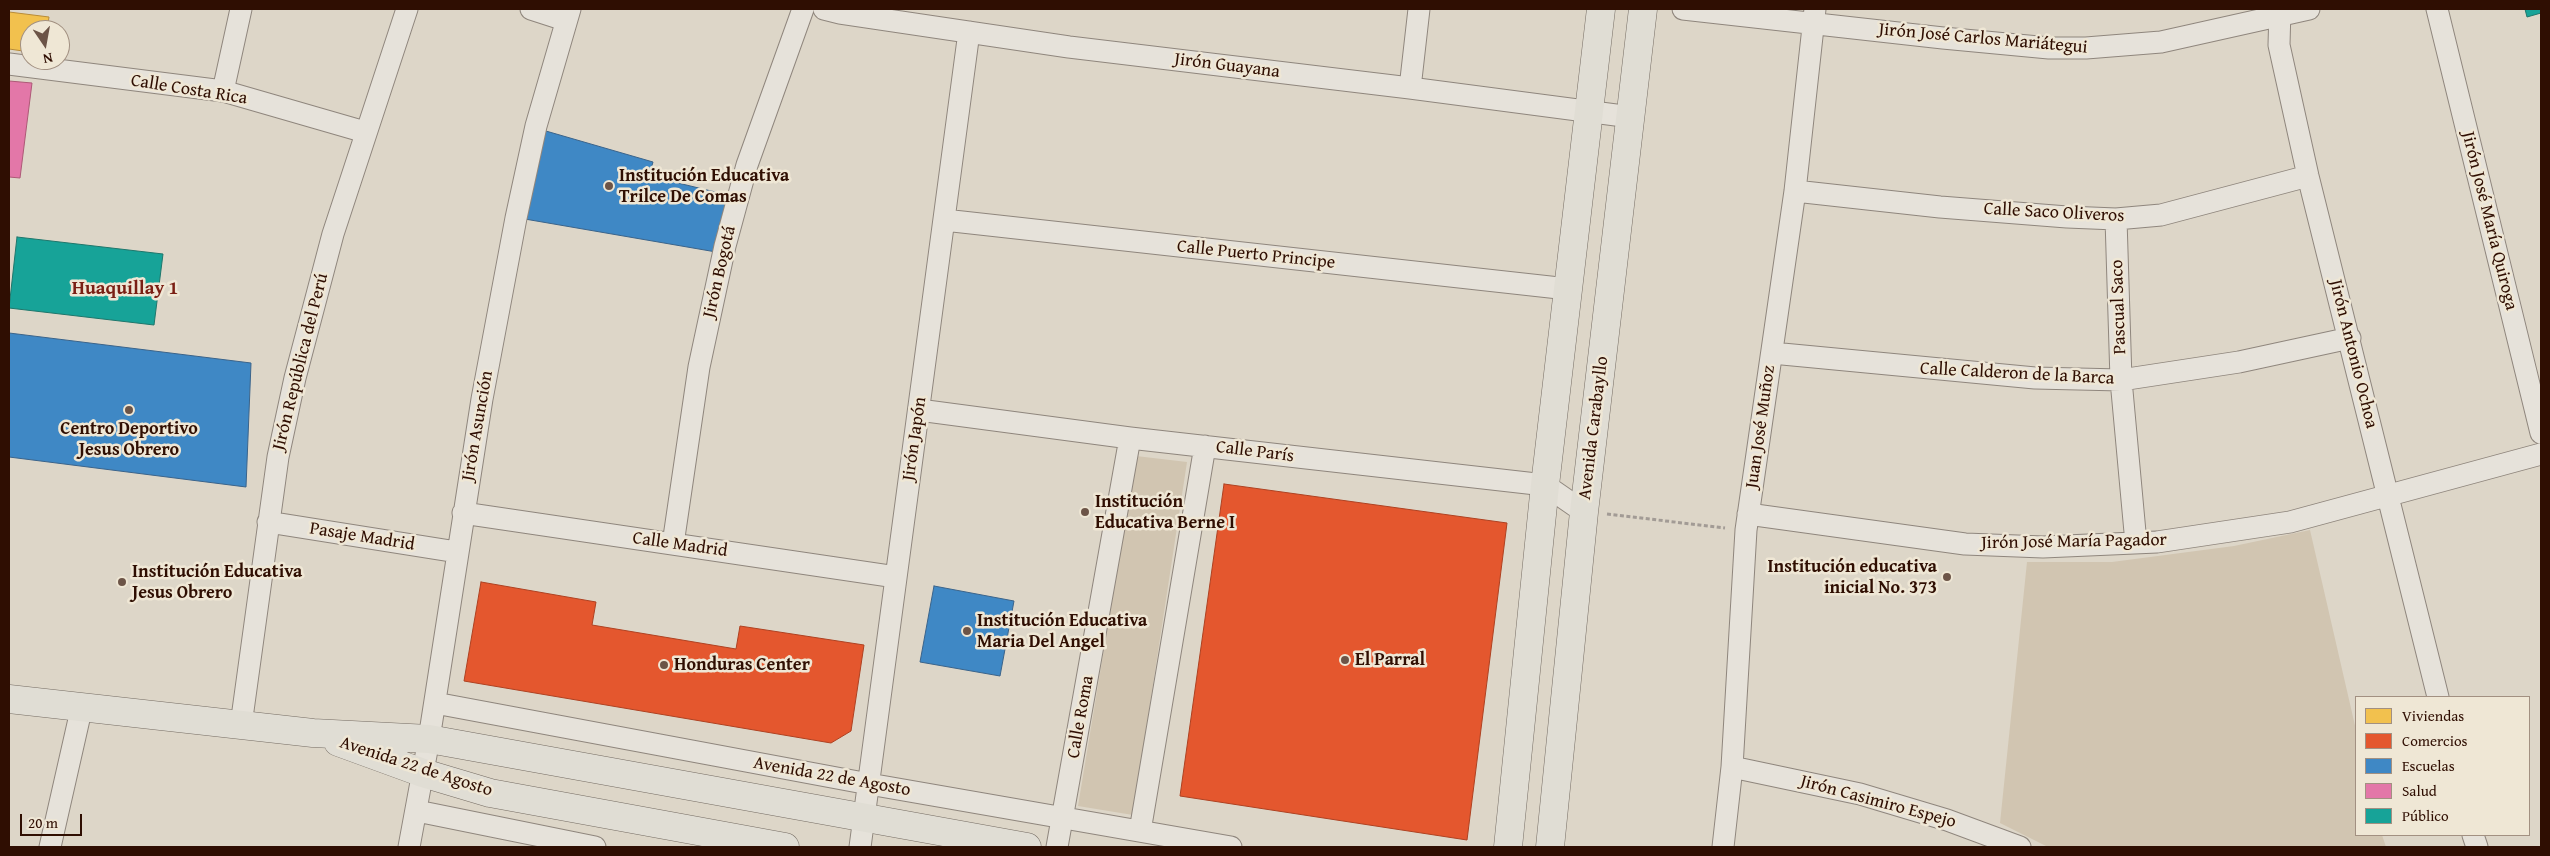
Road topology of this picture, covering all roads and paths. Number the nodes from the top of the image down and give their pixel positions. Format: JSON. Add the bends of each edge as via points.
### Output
{"nodes":[{"id":1,"x":241,"y":9,"type":"edge"},
{"id":2,"x":407,"y":9,"type":"edge"},
{"id":3,"x":531,"y":9,"type":"edge"},
{"id":4,"x":803,"y":9,"type":"edge"},
{"id":5,"x":824,"y":9,"type":"edge"},
{"id":6,"x":1419,"y":9,"type":"edge"},
{"id":7,"x":1600,"y":9,"type":"edge"},
{"id":8,"x":1644,"y":9,"type":"edge"},
{"id":9,"x":1683,"y":9,"type":"edge"},
{"id":10,"x":2309,"y":9,"type":"edge"},
{"id":11,"x":2437,"y":9,"type":"edge"},
{"id":12,"x":2280,"y":12,"type":"edge"},
{"id":13,"x":567,"y":15,"type":"edge"},
{"id":14,"x":1814,"y":16,"type":"edge"},
{"id":15,"x":969,"y":32,"type":"junction"},
{"id":16,"x":9,"y":64,"type":"edge"},
{"id":17,"x":1410,"y":88,"type":"junction"},
{"id":18,"x":222,"y":91,"type":"junction"},
{"id":19,"x":1588,"y":112,"type":"junction"},
{"id":20,"x":1631,"y":117,"type":"junction"},
{"id":21,"x":365,"y":132,"type":"junction"},
{"id":22,"x":2308,"y":176,"type":"junction"},
{"id":23,"x":1796,"y":191,"type":"junction"},
{"id":24,"x":2116,"y":219,"type":"junction"},
{"id":25,"x":944,"y":220,"type":"junction"},
{"id":26,"x":1568,"y":289,"type":"junction"},
{"id":27,"x":2350,"y":338,"type":"junction"},
{"id":28,"x":1772,"y":353,"type":"junction"},
{"id":29,"x":2121,"y":380,"type":"junction"},
{"id":30,"x":919,"y":410,"type":"junction"},
{"id":31,"x":2541,"y":434,"type":"edge"},
{"id":32,"x":1130,"y":438,"type":"junction"},
{"id":33,"x":1206,"y":446,"type":"junction"},
{"id":34,"x":2541,"y":454,"type":"edge"},
{"id":35,"x":1545,"y":485,"type":"junction"},
{"id":36,"x":2388,"y":496,"type":"junction"},
{"id":37,"x":1584,"y":512,"type":"junction"},
{"id":38,"x":463,"y":513,"type":"junction"},
{"id":39,"x":268,"y":522,"type":"junction"},
{"id":40,"x":1747,"y":522,"type":"junction"},
{"id":41,"x":673,"y":544,"type":"junction"},
{"id":42,"x":2136,"y":544,"type":"junction"},
{"id":43,"x":457,"y":552,"type":"junction"},
{"id":44,"x":896,"y":577,"type":"junction"},
{"id":45,"x":2438,"y":696,"type":"edge"},
{"id":46,"x":9,"y":699,"type":"edge"},
{"id":47,"x":435,"y":703,"type":"junction"},
{"id":48,"x":82,"y":706,"type":"junction"},
{"id":49,"x":241,"y":726,"type":"junction"},
{"id":50,"x":313,"y":733,"type":"junction"},
{"id":51,"x":429,"y":739,"type":"junction"},
{"id":52,"x":1732,"y":767,"type":"junction"},
{"id":53,"x":423,"y":773,"type":"junction"},
{"id":54,"x":869,"y":784,"type":"junction"},
{"id":55,"x":417,"y":811,"type":"junction"},
{"id":56,"x":594,"y":812,"type":"junction"},
{"id":57,"x":864,"y":817,"type":"junction"},
{"id":58,"x":1063,"y":818,"type":"junction"},
{"id":59,"x":1140,"y":831,"type":"junction"},
{"id":60,"x":50,"y":847,"type":"edge"},
{"id":61,"x":409,"y":847,"type":"edge"},
{"id":62,"x":589,"y":847,"type":"edge"},
{"id":63,"x":784,"y":847,"type":"edge"},
{"id":64,"x":860,"y":847,"type":"edge"},
{"id":65,"x":1027,"y":847,"type":"edge"},
{"id":66,"x":1057,"y":847,"type":"edge"},
{"id":67,"x":1230,"y":847,"type":"edge"},
{"id":68,"x":1508,"y":847,"type":"edge"},
{"id":69,"x":1550,"y":847,"type":"edge"},
{"id":70,"x":1723,"y":847,"type":"edge"},
{"id":71,"x":2020,"y":847,"type":"edge"}],
"edges":[{"from":1,"to":18,"type":"street"},
{"from":2,"to":21,"type":"street","name":"Jirón República del Perú"},
{"from":3,"to":13,"type":"street"},
{"from":4,"to":41,"type":"street","name":"Jirón Bogotá","via":[[747,166],[725,246],[699,367]]},
{"from":5,"to":15,"type":"street","name":"Jirón Guayana"},
{"from":6,"to":17,"type":"street"},
{"from":7,"to":19,"type":"main road"},
{"from":8,"to":20,"type":"main road","name":"Avenida Carabayllo"},
{"from":9,"to":14,"type":"street","name":"Jirón José Carlos Mariátegui"},
{"from":10,"to":12,"type":"street","name":"Jirón José Carlos Mariátegui"},
{"from":11,"to":31,"type":"street","name":"Jirón José María Quiroga"},
{"from":12,"to":14,"type":"street","name":"Jirón José Carlos Mariátegui","via":[[2161,42],[2086,48],[2050,48],[1943,38]]},
{"from":12,"to":22,"type":"street","name":"Jirón Antonio Ochoa","via":[[2278,45]]},
{"from":13,"to":38,"type":"street","name":"Jirón Asunción","via":[[536,126],[516,218]]},
{"from":14,"to":23,"type":"street","name":"Juan José Muñoz"},
{"from":15,"to":17,"type":"street","name":"Jirón Guayana"},
{"from":15,"to":25,"type":"street","name":"Jirón Japón"},
{"from":16,"to":18,"type":"street","name":"Calle Costa Rica"},
{"from":17,"to":19,"type":"street","name":"Jirón Guayana"},
{"from":18,"to":21,"type":"street","name":"Calle Costa Rica"},
{"from":19,"to":20,"type":"street","name":"Jirón Guayana"},
{"from":19,"to":26,"type":"main road"},
{"from":20,"to":37,"type":"main road","name":"Avenida Carabayllo"},
{"from":21,"to":39,"type":"street","name":"Jirón República del Perú","via":[[295,378]]},
{"from":22,"to":24,"type":"street","name":"Calle Saco Oliveros","via":[[2161,215]]},
{"from":22,"to":27,"type":"street","name":"Jirón Antonio Ochoa"},
{"from":23,"to":24,"type":"street","name":"Calle Saco Oliveros","via":[[1940,207]]},
{"from":23,"to":28,"type":"street","name":"Juan José Muñoz"},
{"from":24,"to":29,"type":"street","name":"Pascual Saco"},
{"from":25,"to":26,"type":"street","name":"Calle Puerto Principe"},
{"from":25,"to":30,"type":"street","name":"Jirón Japón"},
{"from":26,"to":35,"type":"main road"},
{"from":27,"to":29,"type":"street","name":"Calle Calderon de la Barca","via":[[2239,362]]},
{"from":27,"to":36,"type":"street","name":"Jirón Antonio Ochoa"},
{"from":28,"to":29,"type":"street","name":"Calle Calderon de la Barca","via":[[2035,378]]},
{"from":28,"to":40,"type":"street","name":"Juan José Muñoz"},
{"from":29,"to":42,"type":"street","name":"Pascual Saco"},
{"from":30,"to":32,"type":"street","name":"Calle París"},
{"from":30,"to":44,"type":"street","name":"Jirón Japón"},
{"from":32,"to":33,"type":"street","name":"Calle París"},
{"from":32,"to":58,"type":"street","name":"Calle Roma"},
{"from":33,"to":35,"type":"street","name":"Calle París"},
{"from":33,"to":59,"type":"street"},
{"from":34,"to":36,"type":"street","name":"Jirón José María Pagador"},
{"from":35,"to":37,"type":"street","name":"Calle París"},
{"from":35,"to":68,"type":"main road"},
{"from":36,"to":42,"type":"street","name":"Jirón José María Pagador","via":[[2290,522]]},
{"from":36,"to":45,"type":"street","name":"Jirón Antonio Ochoa"},
{"from":37,"to":40,"type":"path"},
{"from":37,"to":69,"type":"main road","name":"Avenida Carabayllo"},
{"from":38,"to":41,"type":"street","name":"Calle Madrid"},
{"from":38,"to":43,"type":"street","name":"Jirón Asunción"},
{"from":39,"to":43,"type":"street","name":"Pasaje Madrid"},
{"from":39,"to":49,"type":"street","name":"Jirón República del Perú"},
{"from":40,"to":42,"type":"street","name":"Jirón José María Pagador","via":[[1966,544],[2042,547]]},
{"from":40,"to":52,"type":"street","name":"Juan José Muñoz"},
{"from":41,"to":44,"type":"street","name":"Calle Madrid"},
{"from":43,"to":47,"type":"street","name":"Jirón Asunción"},
{"from":44,"to":54,"type":"street","name":"Jirón Japón"},
{"from":46,"to":48,"type":"main road","name":"Avenida 22 de Agosto"},
{"from":47,"to":51,"type":"street","name":"Jirón Asunción"},
{"from":47,"to":54,"type":"street","name":"Avenida 22 de Agosto"},
{"from":48,"to":49,"type":"main road","name":"Avenida 22 de Agosto"},
{"from":48,"to":60,"type":"street"},
{"from":49,"to":50,"type":"main road","name":"Avenida 22 de Agosto"},
{"from":50,"to":51,"type":"main road","name":"Avenida 22 de Agosto"},
{"from":50,"to":53,"type":"main road","name":"Avenida 22 de Agosto"},
{"from":51,"to":53,"type":"street","name":"Jirón Asunción"},
{"from":51,"to":57,"type":"main road","name":"Avenida 22 de Agosto"},
{"from":52,"to":70,"type":"street","name":"Juan José Muñoz"},
{"from":52,"to":71,"type":"street","name":"Jirón Casimiro Espejo","via":[[1860,794],[1947,820]]},
{"from":53,"to":55,"type":"street","name":"Jirón Asunción"},
{"from":53,"to":56,"type":"main road","name":"Avenida 22 de Agosto","via":[[490,793]]},
{"from":54,"to":57,"type":"street","name":"Jirón Japón"},
{"from":54,"to":58,"type":"street","name":"Avenida 22 de Agosto"},
{"from":55,"to":61,"type":"street","name":"Jirón Asunción"},
{"from":55,"to":62,"type":"street","name":"Avenida 22 de Agosto"},
{"from":56,"to":62,"type":"street"},
{"from":56,"to":63,"type":"main road","name":"Avenida 22 de Agosto"},
{"from":57,"to":64,"type":"street","name":"Jirón Japón"},
{"from":57,"to":65,"type":"main road","name":"Avenida 22 de Agosto"},
{"from":58,"to":59,"type":"street","name":"Avenida 22 de Agosto"},
{"from":58,"to":66,"type":"street","name":"Calle Roma"},
{"from":59,"to":67,"type":"street","name":"Avenida 22 de Agosto"}]}
